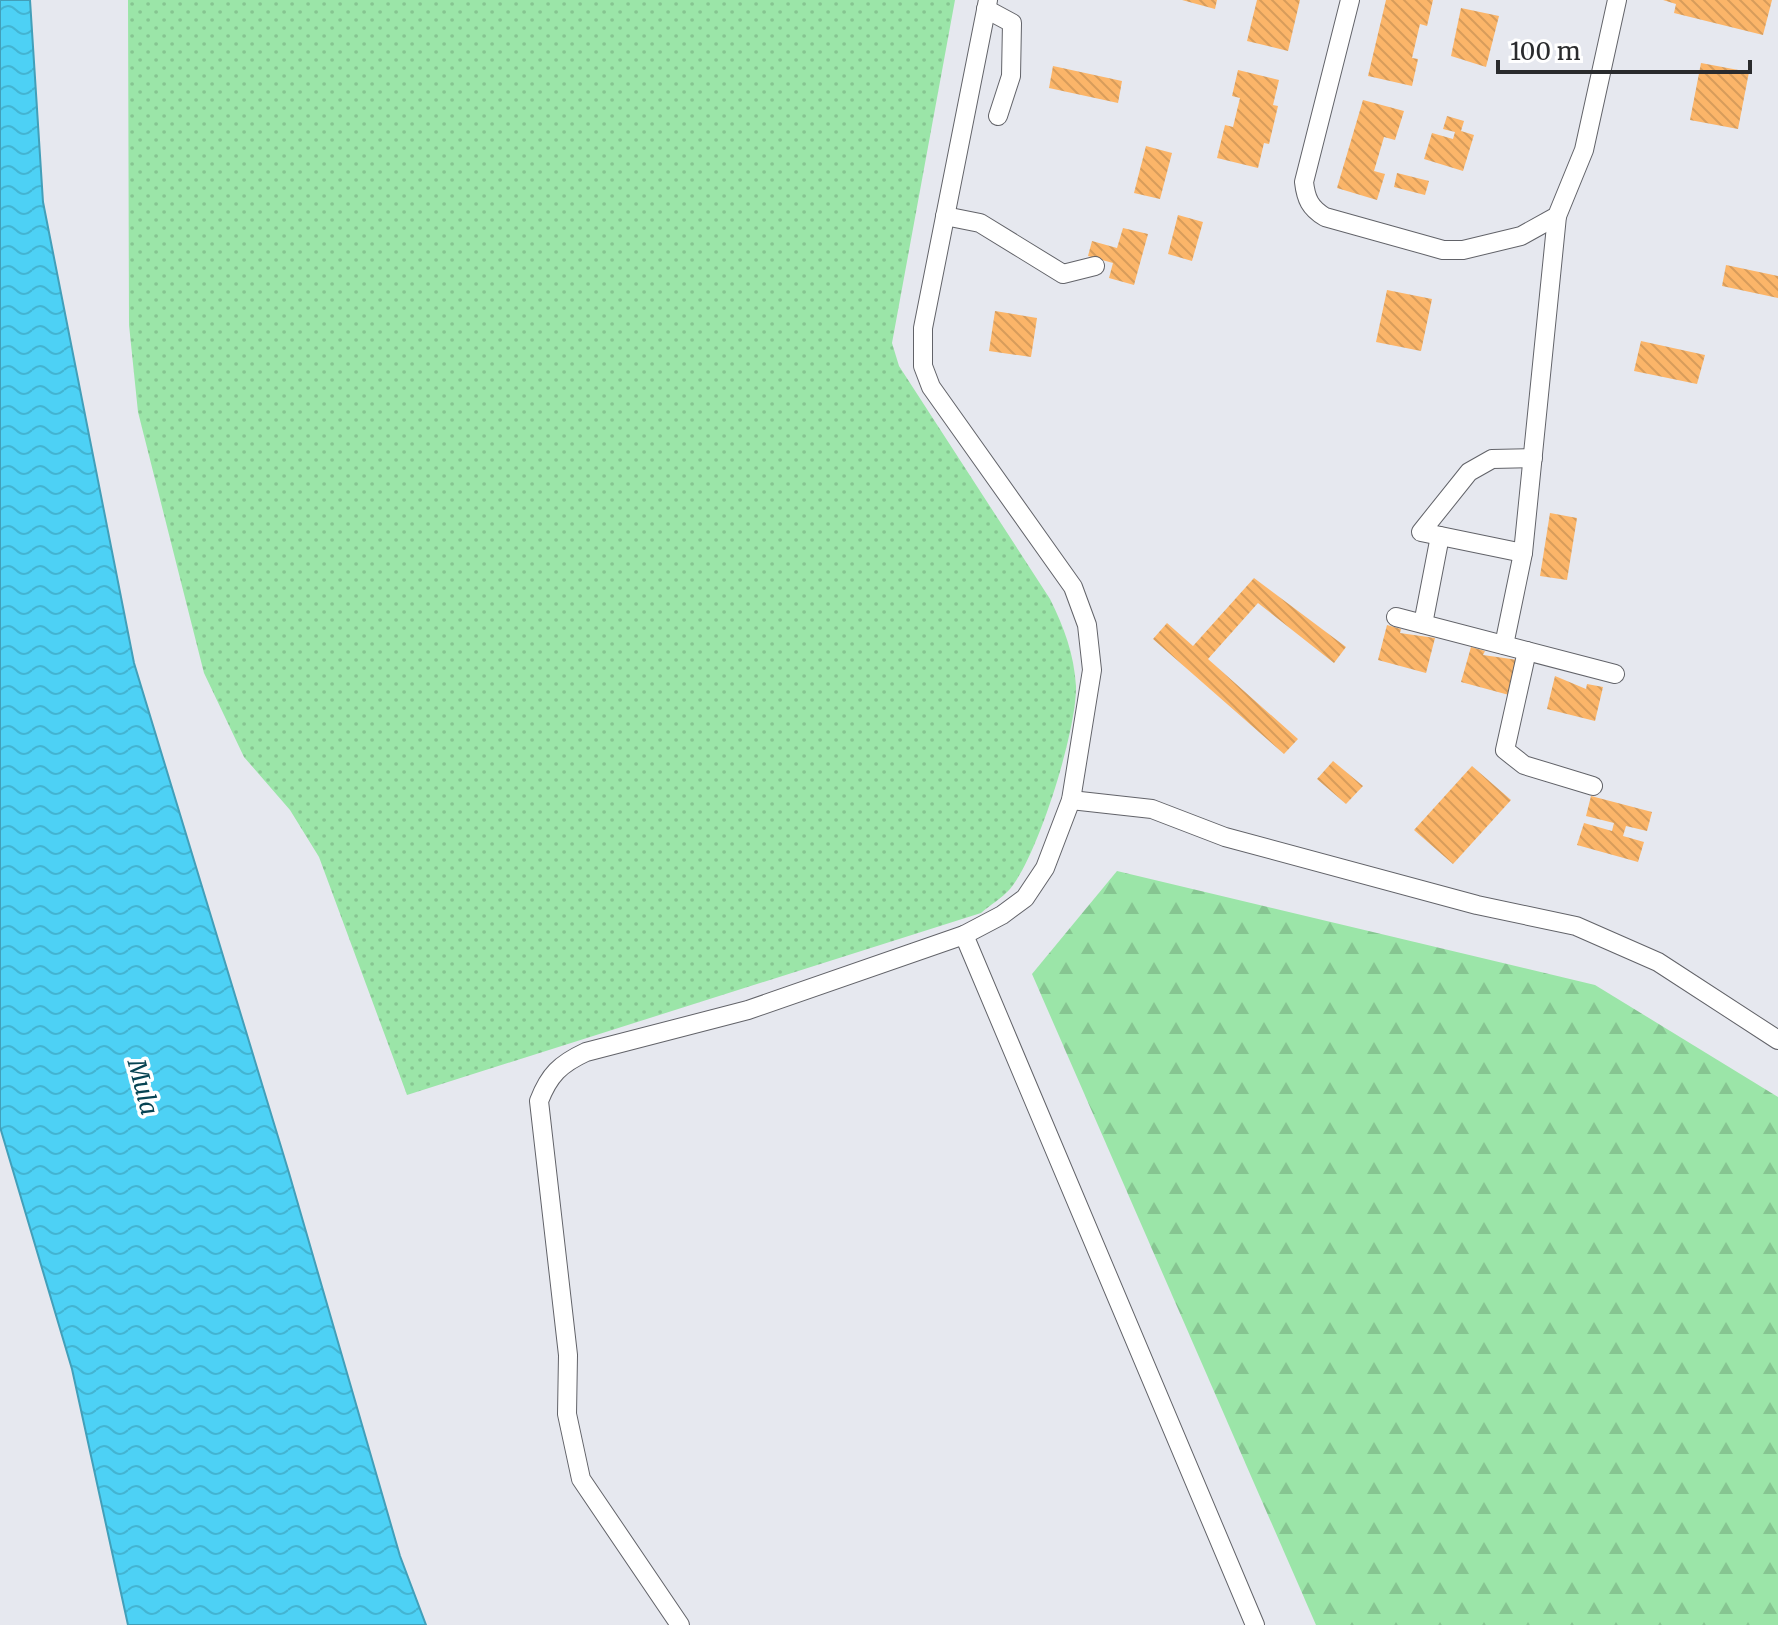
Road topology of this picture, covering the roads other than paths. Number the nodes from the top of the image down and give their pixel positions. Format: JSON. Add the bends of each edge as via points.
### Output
{"nodes":[{"id":1,"x":1350,"y":0,"type":"edge"},
{"id":2,"x":1617,"y":0,"type":"edge"},
{"id":3,"x":987,"y":5,"type":"edge"},
{"id":4,"x":998,"y":116,"type":"dead end"},
{"id":5,"x":945,"y":216,"type":"junction"},
{"id":6,"x":1557,"y":216,"type":"junction"},
{"id":7,"x":1095,"y":266,"type":"dead end"},
{"id":8,"x":1533,"y":458,"type":"junction"},
{"id":9,"x":1440,"y":536,"type":"junction"},
{"id":10,"x":1523,"y":553,"type":"junction"},
{"id":11,"x":1396,"y":617,"type":"dead end"},
{"id":12,"x":1423,"y":624,"type":"junction"},
{"id":13,"x":1504,"y":645,"type":"junction"},
{"id":14,"x":1527,"y":651,"type":"junction"},
{"id":15,"x":1615,"y":674,"type":"dead end"},
{"id":16,"x":1593,"y":786,"type":"dead end"},
{"id":17,"x":1071,"y":800,"type":"junction"},
{"id":18,"x":964,"y":935,"type":"junction"},
{"id":19,"x":1778,"y":1040,"type":"edge"},
{"id":20,"x":680,"y":1625,"type":"edge"},
{"id":21,"x":1255,"y":1625,"type":"edge"}],
"edges":[{"from":1,"to":6,"type":"lane","via":[[1304,182],[1314,210],[1443,250],[1521,236]]},
{"from":2,"to":6,"type":"lane","via":[[1584,150]]},
{"from":3,"to":4,"type":"lane","via":[[1012,23],[1011,76]]},
{"from":3,"to":5,"type":"lane"},
{"from":5,"to":7,"type":"lane","via":[[980,223],[1063,274]]},
{"from":5,"to":17,"type":"lane","via":[[923,328],[923,366],[931,387],[1073,587],[1087,625],[1092,670]]},
{"from":6,"to":8,"type":"lane"},
{"from":8,"to":9,"type":"lane","via":[[1492,459],[1469,472],[1421,532]]},
{"from":8,"to":10,"type":"lane"},
{"from":9,"to":10,"type":"lane"},
{"from":9,"to":12,"type":"lane"},
{"from":10,"to":13,"type":"lane"},
{"from":11,"to":12,"type":"lane"},
{"from":12,"to":13,"type":"lane"},
{"from":13,"to":14,"type":"lane"},
{"from":14,"to":15,"type":"lane"},
{"from":14,"to":16,"type":"lane","via":[[1505,750],[1524,765]]},
{"from":17,"to":18,"type":"lane","via":[[1045,868],[1025,898]]},
{"from":17,"to":19,"type":"lane","via":[[1152,809],[1225,837],[1576,926],[1658,962]]},
{"from":18,"to":20,"type":"lane","via":[[748,1010],[586,1052],[564,1062],[548,1078],[539,1101],[568,1355],[567,1414],[581,1479]]},
{"from":18,"to":21,"type":"lane"}]}
